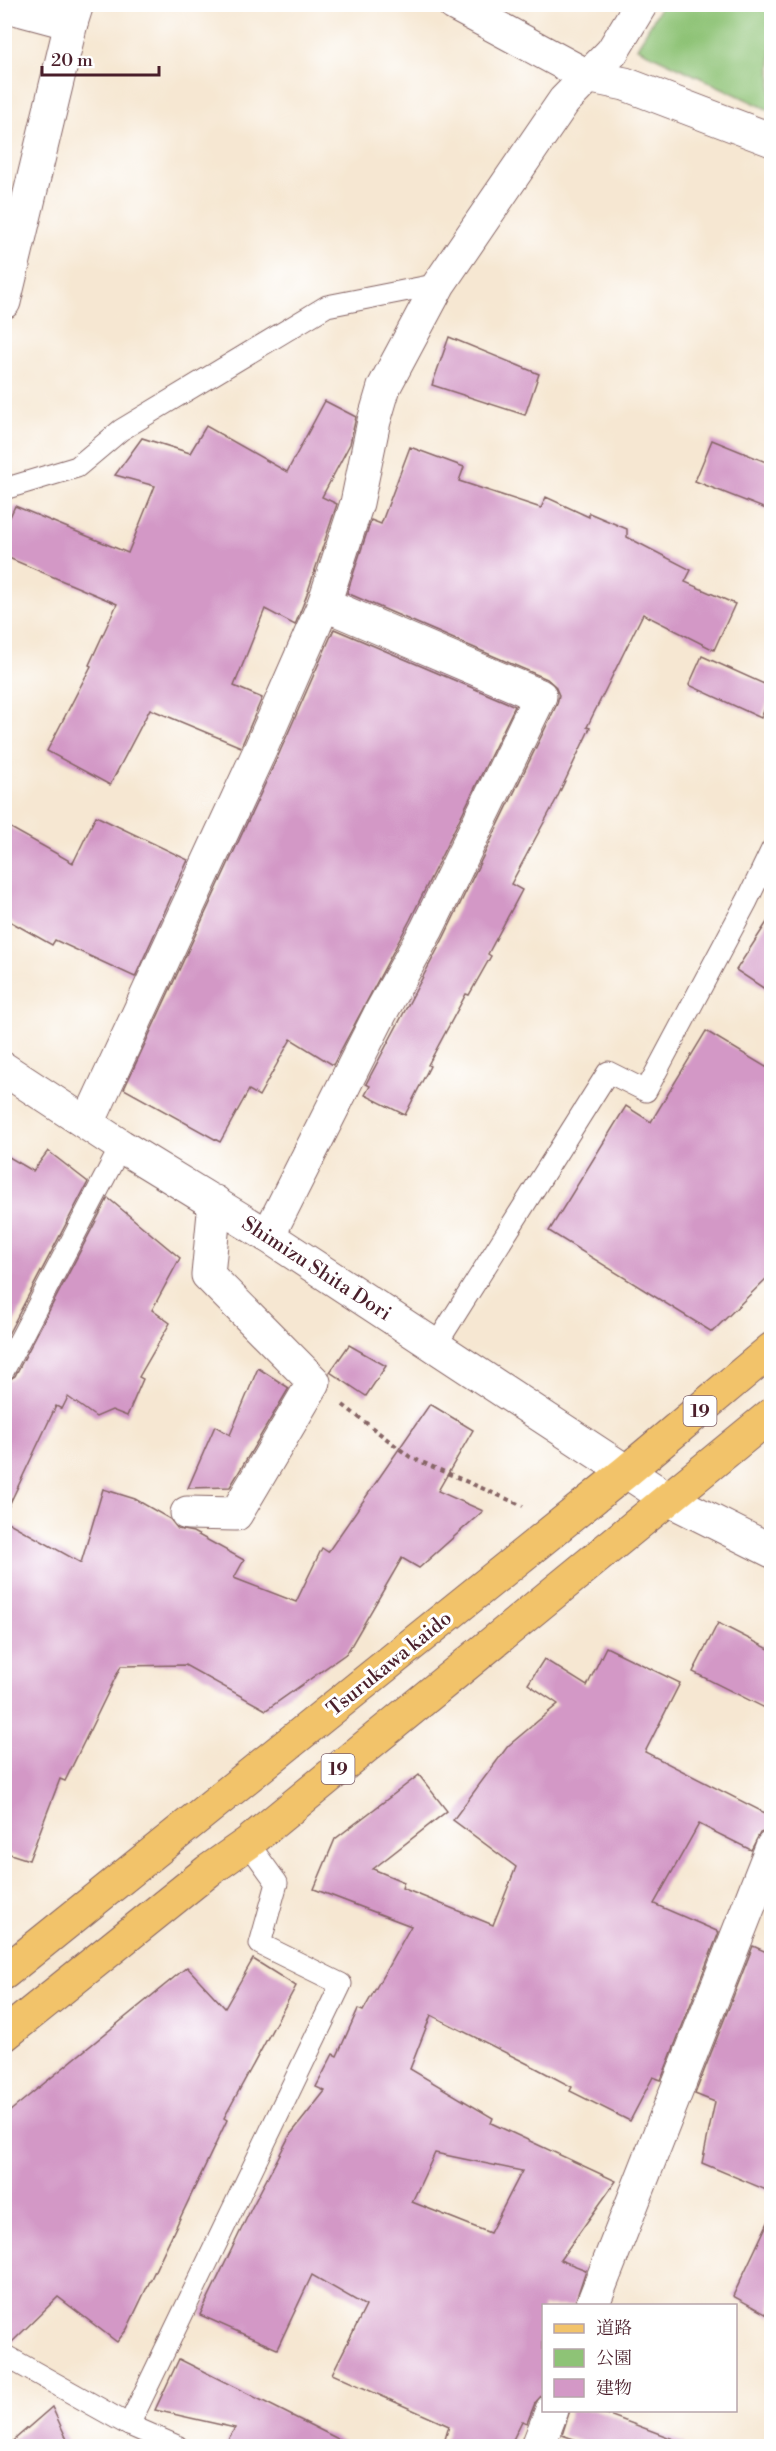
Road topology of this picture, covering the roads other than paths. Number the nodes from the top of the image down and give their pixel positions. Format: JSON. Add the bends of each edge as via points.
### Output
{"nodes":[{"id":1,"x":454,"y":4,"type":"edge"},
{"id":2,"x":641,"y":4,"type":"edge"},
{"id":3,"x":4,"y":5,"type":"edge"},
{"id":4,"x":74,"y":14,"type":"edge"},
{"id":5,"x":588,"y":76,"type":"junction"},
{"id":6,"x":771,"y":140,"type":"edge"},
{"id":7,"x":439,"y":284,"type":"junction"},
{"id":8,"x":4,"y":302,"type":"edge"},
{"id":9,"x":4,"y":489,"type":"edge"},
{"id":10,"x":324,"y":604,"type":"junction"},
{"id":11,"x":771,"y":849,"type":"edge"},
{"id":12,"x":4,"y":1069,"type":"edge"},
{"id":13,"x":88,"y":1123,"type":"junction"},
{"id":14,"x":121,"y":1146,"type":"junction"},
{"id":15,"x":215,"y":1202,"type":"junction"},
{"id":16,"x":268,"y":1236,"type":"junction"},
{"id":17,"x":436,"y":1345,"type":"junction"},
{"id":18,"x":771,"y":1349,"type":"edge"},
{"id":19,"x":4,"y":1370,"type":"edge"},
{"id":20,"x":771,"y":1414,"type":"edge"},
{"id":21,"x":627,"y":1471,"type":"junction"},
{"id":22,"x":668,"y":1499,"type":"junction"},
{"id":23,"x":187,"y":1513,"type":"dead end"},
{"id":24,"x":771,"y":1551,"type":"edge"},
{"id":25,"x":248,"y":1843,"type":"junction"},
{"id":26,"x":769,"y":1861,"type":"edge"},
{"id":27,"x":4,"y":1973,"type":"edge"},
{"id":28,"x":4,"y":2035,"type":"edge"},
{"id":29,"x":593,"y":2304,"type":"edge"},
{"id":30,"x":4,"y":2355,"type":"edge"},
{"id":31,"x":551,"y":2412,"type":"edge"},
{"id":32,"x":129,"y":2425,"type":"junction"},
{"id":33,"x":177,"y":2446,"type":"edge"},
{"id":34,"x":537,"y":2446,"type":"edge"}],
"edges":[{"from":1,"to":5,"type":"street"},
{"from":2,"to":5,"type":"street","via":[[612,52]]},
{"from":3,"to":4,"type":"street"},
{"from":4,"to":8,"type":"street"},
{"from":5,"to":6,"type":"street","via":[[625,84]]},
{"from":5,"to":7,"type":"street","via":[[564,100]]},
{"from":7,"to":9,"type":"lane","via":[[327,306],[121,430],[77,467]]},
{"from":7,"to":10,"type":"street","via":[[384,387],[357,503]]},
{"from":10,"to":13,"type":"street"},
{"from":10,"to":16,"type":"street","via":[[540,696],[427,930]]},
{"from":11,"to":17,"type":"lane","via":[[646,1091],[608,1072]]},
{"from":12,"to":13,"type":"street","name":"Shimizu Shita Dori"},
{"from":13,"to":14,"type":"street","name":"Shimizu Shita Dori"},
{"from":14,"to":15,"type":"street","name":"Shimizu Shita Dori"},
{"from":14,"to":19,"type":"lane"},
{"from":15,"to":16,"type":"street","name":"Shimizu Shita Dori"},
{"from":15,"to":23,"type":"street","via":[[208,1275],[314,1382],[236,1514]]},
{"from":16,"to":17,"type":"street","name":"Shimizu Shita Dori"},
{"from":17,"to":21,"type":"street","name":"Shimizu Shita Dori"},
{"from":18,"to":21,"type":"main road","name":"Tsurukawa kaido","number":"19"},
{"from":20,"to":22,"type":"main road","number":"19"},
{"from":21,"to":22,"type":"street","name":"Shimizu Shita Dori"},
{"from":21,"to":27,"type":"main road","name":"Tsurukawa kaido","number":"19"},
{"from":22,"to":24,"type":"street","name":"Shimizu Shita Dori"},
{"from":22,"to":25,"type":"main road","number":"19"},
{"from":25,"to":28,"type":"main road","number":"19"},
{"from":25,"to":32,"type":"lane","via":[[277,1883],[260,1944],[341,1984]]},
{"from":26,"to":29,"type":"street"},
{"from":30,"to":32,"type":"lane"},
{"from":31,"to":34,"type":"street"},
{"from":32,"to":33,"type":"lane"}]}
